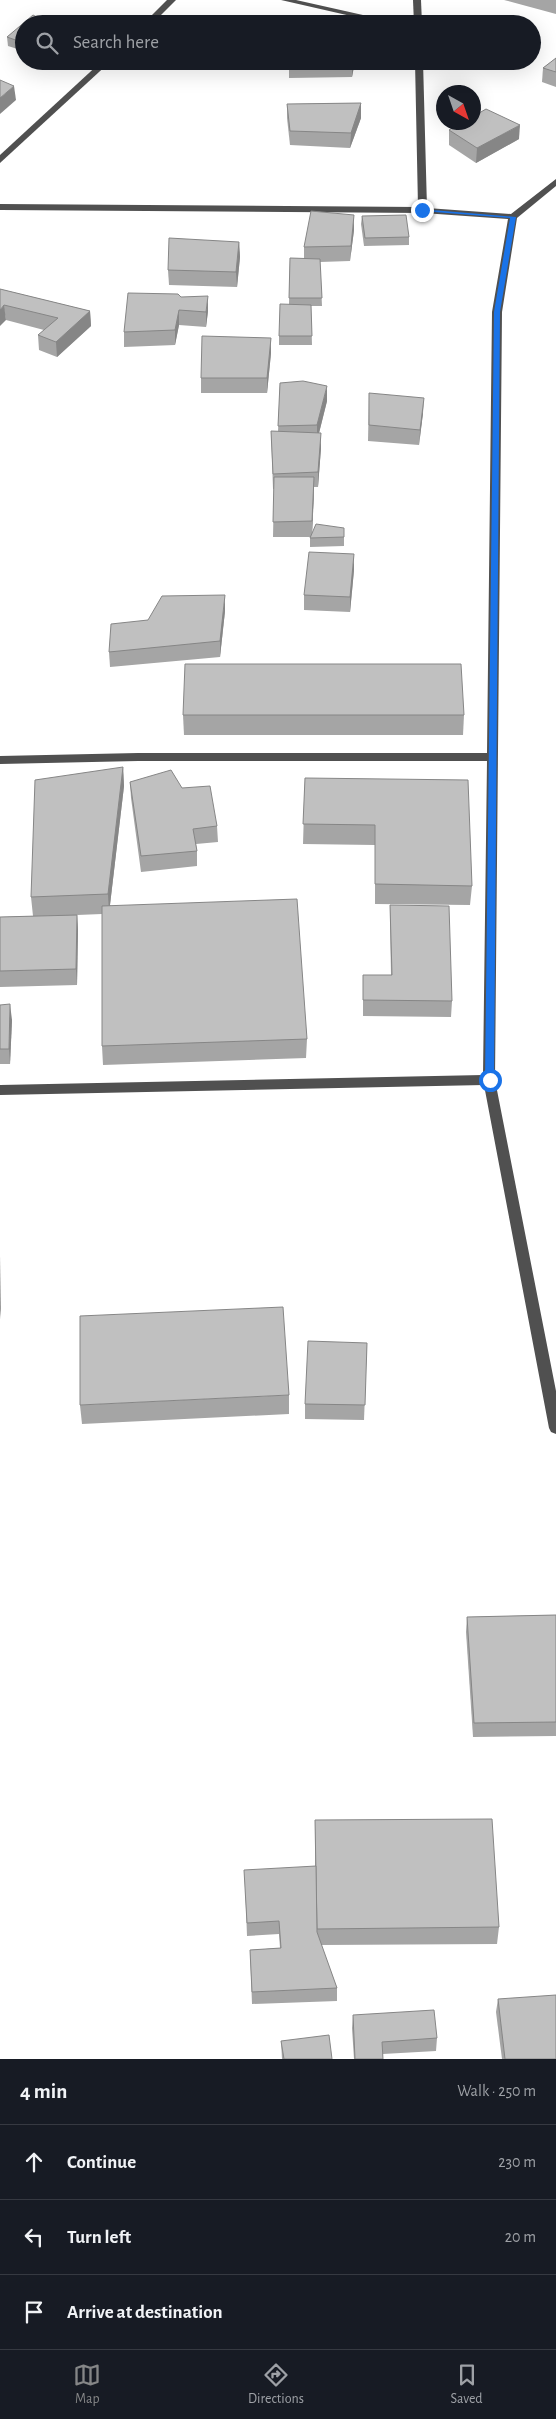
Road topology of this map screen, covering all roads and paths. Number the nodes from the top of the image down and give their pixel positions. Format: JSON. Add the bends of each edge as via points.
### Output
{"nodes":[{"id":1,"x":172,"y":0,"type":"edge"},
{"id":2,"x":285,"y":0,"type":"edge"},
{"id":3,"x":417,"y":0,"type":"edge"},
{"id":4,"x":156,"y":15,"type":"edge"},
{"id":5,"x":356,"y":15,"type":"edge"},
{"id":6,"x":418,"y":15,"type":"edge"},
{"id":7,"x":97,"y":70,"type":"edge"},
{"id":8,"x":419,"y":70,"type":"edge"},
{"id":9,"x":0,"y":160,"type":"edge"},
{"id":10,"x":556,"y":182,"type":"edge"},
{"id":11,"x":0,"y":207,"type":"edge"},
{"id":12,"x":422,"y":210,"type":"junction"},
{"id":13,"x":513,"y":217,"type":"junction"},
{"id":14,"x":492,"y":757,"type":"junction"},
{"id":15,"x":0,"y":760,"type":"edge"},
{"id":16,"x":490,"y":1080,"type":"junction"},
{"id":17,"x":0,"y":1090,"type":"edge"},
{"id":18,"x":556,"y":1428,"type":"edge"}],
"edges":[{"from":1,"to":4,"type":"street"},
{"from":2,"to":5,"type":"street"},
{"from":3,"to":6,"type":"street"},
{"from":7,"to":9,"type":"street"},
{"from":8,"to":12,"type":"street"},
{"from":10,"to":13,"type":"street"},
{"from":11,"to":12,"type":"street"},
{"from":12,"to":13,"type":"street"},
{"from":13,"to":14,"type":"street","via":[[497,312]]},
{"from":14,"to":15,"type":"street"},
{"from":14,"to":16,"type":"street"},
{"from":16,"to":17,"type":"street"},
{"from":16,"to":18,"type":"street"}]}
